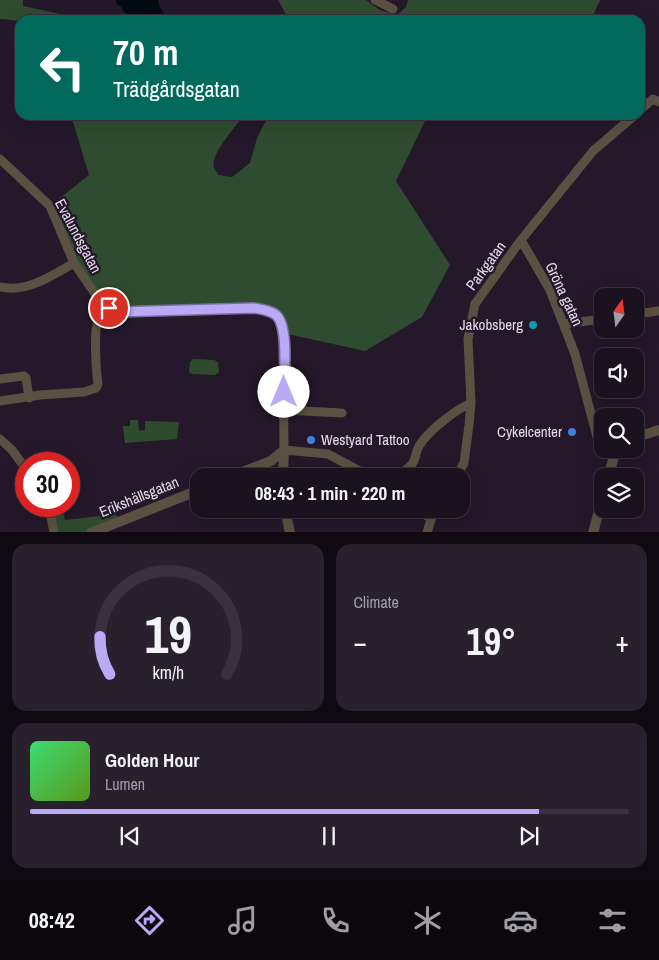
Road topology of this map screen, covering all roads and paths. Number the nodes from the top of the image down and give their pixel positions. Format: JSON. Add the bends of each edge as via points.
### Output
{"nodes":[{"id":1,"x":375,"y":0,"type":"edge"},
{"id":2,"x":393,"y":9,"type":"dead end"},
{"id":3,"x":656,"y":100,"type":"edge"},
{"id":4,"x":645,"y":107,"type":"edge"},
{"id":5,"x":629,"y":120,"type":"edge"},
{"id":6,"x":0,"y":158,"type":"edge"},
{"id":7,"x":521,"y":240,"type":"junction"},
{"id":8,"x":74,"y":263,"type":"junction"},
{"id":9,"x":0,"y":287,"type":"edge"},
{"id":10,"x":109,"y":308,"type":"junction"},
{"id":11,"x":659,"y":311,"type":"edge"},
{"id":12,"x":644,"y":313,"type":"edge"},
{"id":13,"x":594,"y":320,"type":"edge"},
{"id":14,"x":564,"y":324,"type":"junction"},
{"id":15,"x":0,"y":379,"type":"edge"},
{"id":16,"x":29,"y":398,"type":"junction"},
{"id":17,"x":0,"y":401,"type":"edge"},
{"id":18,"x":471,"y":403,"type":"junction"},
{"id":19,"x":284,"y":410,"type":"junction"},
{"id":20,"x":342,"y":412,"type":"dead end"},
{"id":21,"x":594,"y":425,"type":"edge"},
{"id":22,"x":659,"y":430,"type":"edge"},
{"id":23,"x":644,"y":435,"type":"edge"},
{"id":24,"x":0,"y":439,"type":"edge"},
{"id":25,"x":284,"y":450,"type":"junction"},
{"id":26,"x":15,"y":454,"type":"edge"},
{"id":27,"x":253,"y":468,"type":"edge"},
{"id":28,"x":283,"y":468,"type":"edge"},
{"id":29,"x":354,"y":468,"type":"edge"},
{"id":30,"x":407,"y":468,"type":"edge"},
{"id":31,"x":461,"y":468,"type":"edge"},
{"id":32,"x":190,"y":494,"type":"edge"},
{"id":33,"x":51,"y":517,"type":"edge"},
{"id":34,"x":287,"y":518,"type":"edge"},
{"id":35,"x":431,"y":518,"type":"edge"},
{"id":36,"x":597,"y":518,"type":"edge"},
{"id":37,"x":54,"y":532,"type":"edge"},
{"id":38,"x":91,"y":532,"type":"edge"},
{"id":39,"x":290,"y":532,"type":"edge"},
{"id":40,"x":427,"y":532,"type":"edge"},
{"id":41,"x":593,"y":532,"type":"edge"}],
"edges":[{"from":1,"to":2,"type":"street"},
{"from":3,"to":4,"type":"street"},
{"from":5,"to":7,"type":"street","name":"Parkgatan","via":[[593,151]]},
{"from":6,"to":8,"type":"street","name":"Evalundsgatan","via":[[50,206]]},
{"from":7,"to":14,"type":"street","name":"Gröna gatan","via":[[550,290]]},
{"from":7,"to":18,"type":"street","name":"Parkgatan","via":[[475,304],[468,339]]},
{"from":8,"to":9,"type":"street","via":[[32,286],[10,290]]},
{"from":8,"to":10,"type":"street","name":"Evalundsgatan","via":[[98,298]]},
{"from":10,"to":16,"type":"street","via":[[97,323],[96,388]]},
{"from":10,"to":19,"type":"street","via":[[116,312],[254,308],[276,315],[283,327]]},
{"from":11,"to":12,"type":"street"},
{"from":13,"to":14,"type":"street"},
{"from":14,"to":21,"type":"street","name":"Gröna gatan"},
{"from":15,"to":16,"type":"street","via":[[24,376]]},
{"from":16,"to":17,"type":"street"},
{"from":18,"to":30,"type":"street","via":[[427,436],[418,447],[414,463]]},
{"from":18,"to":31,"type":"street","name":"Parkgatan"},
{"from":19,"to":20,"type":"street"},
{"from":19,"to":25,"type":"street"},
{"from":22,"to":23,"type":"street"},
{"from":24,"to":26,"type":"street"},
{"from":25,"to":27,"type":"street","via":[[271,461]]},
{"from":25,"to":28,"type":"street"},
{"from":25,"to":29,"type":"street","via":[[328,454]]},
{"from":32,"to":38,"type":"street","name":"Erikshällsgatan"},
{"from":33,"to":37,"type":"street"},
{"from":34,"to":39,"type":"street"},
{"from":35,"to":40,"type":"street"},
{"from":36,"to":41,"type":"street"}]}
